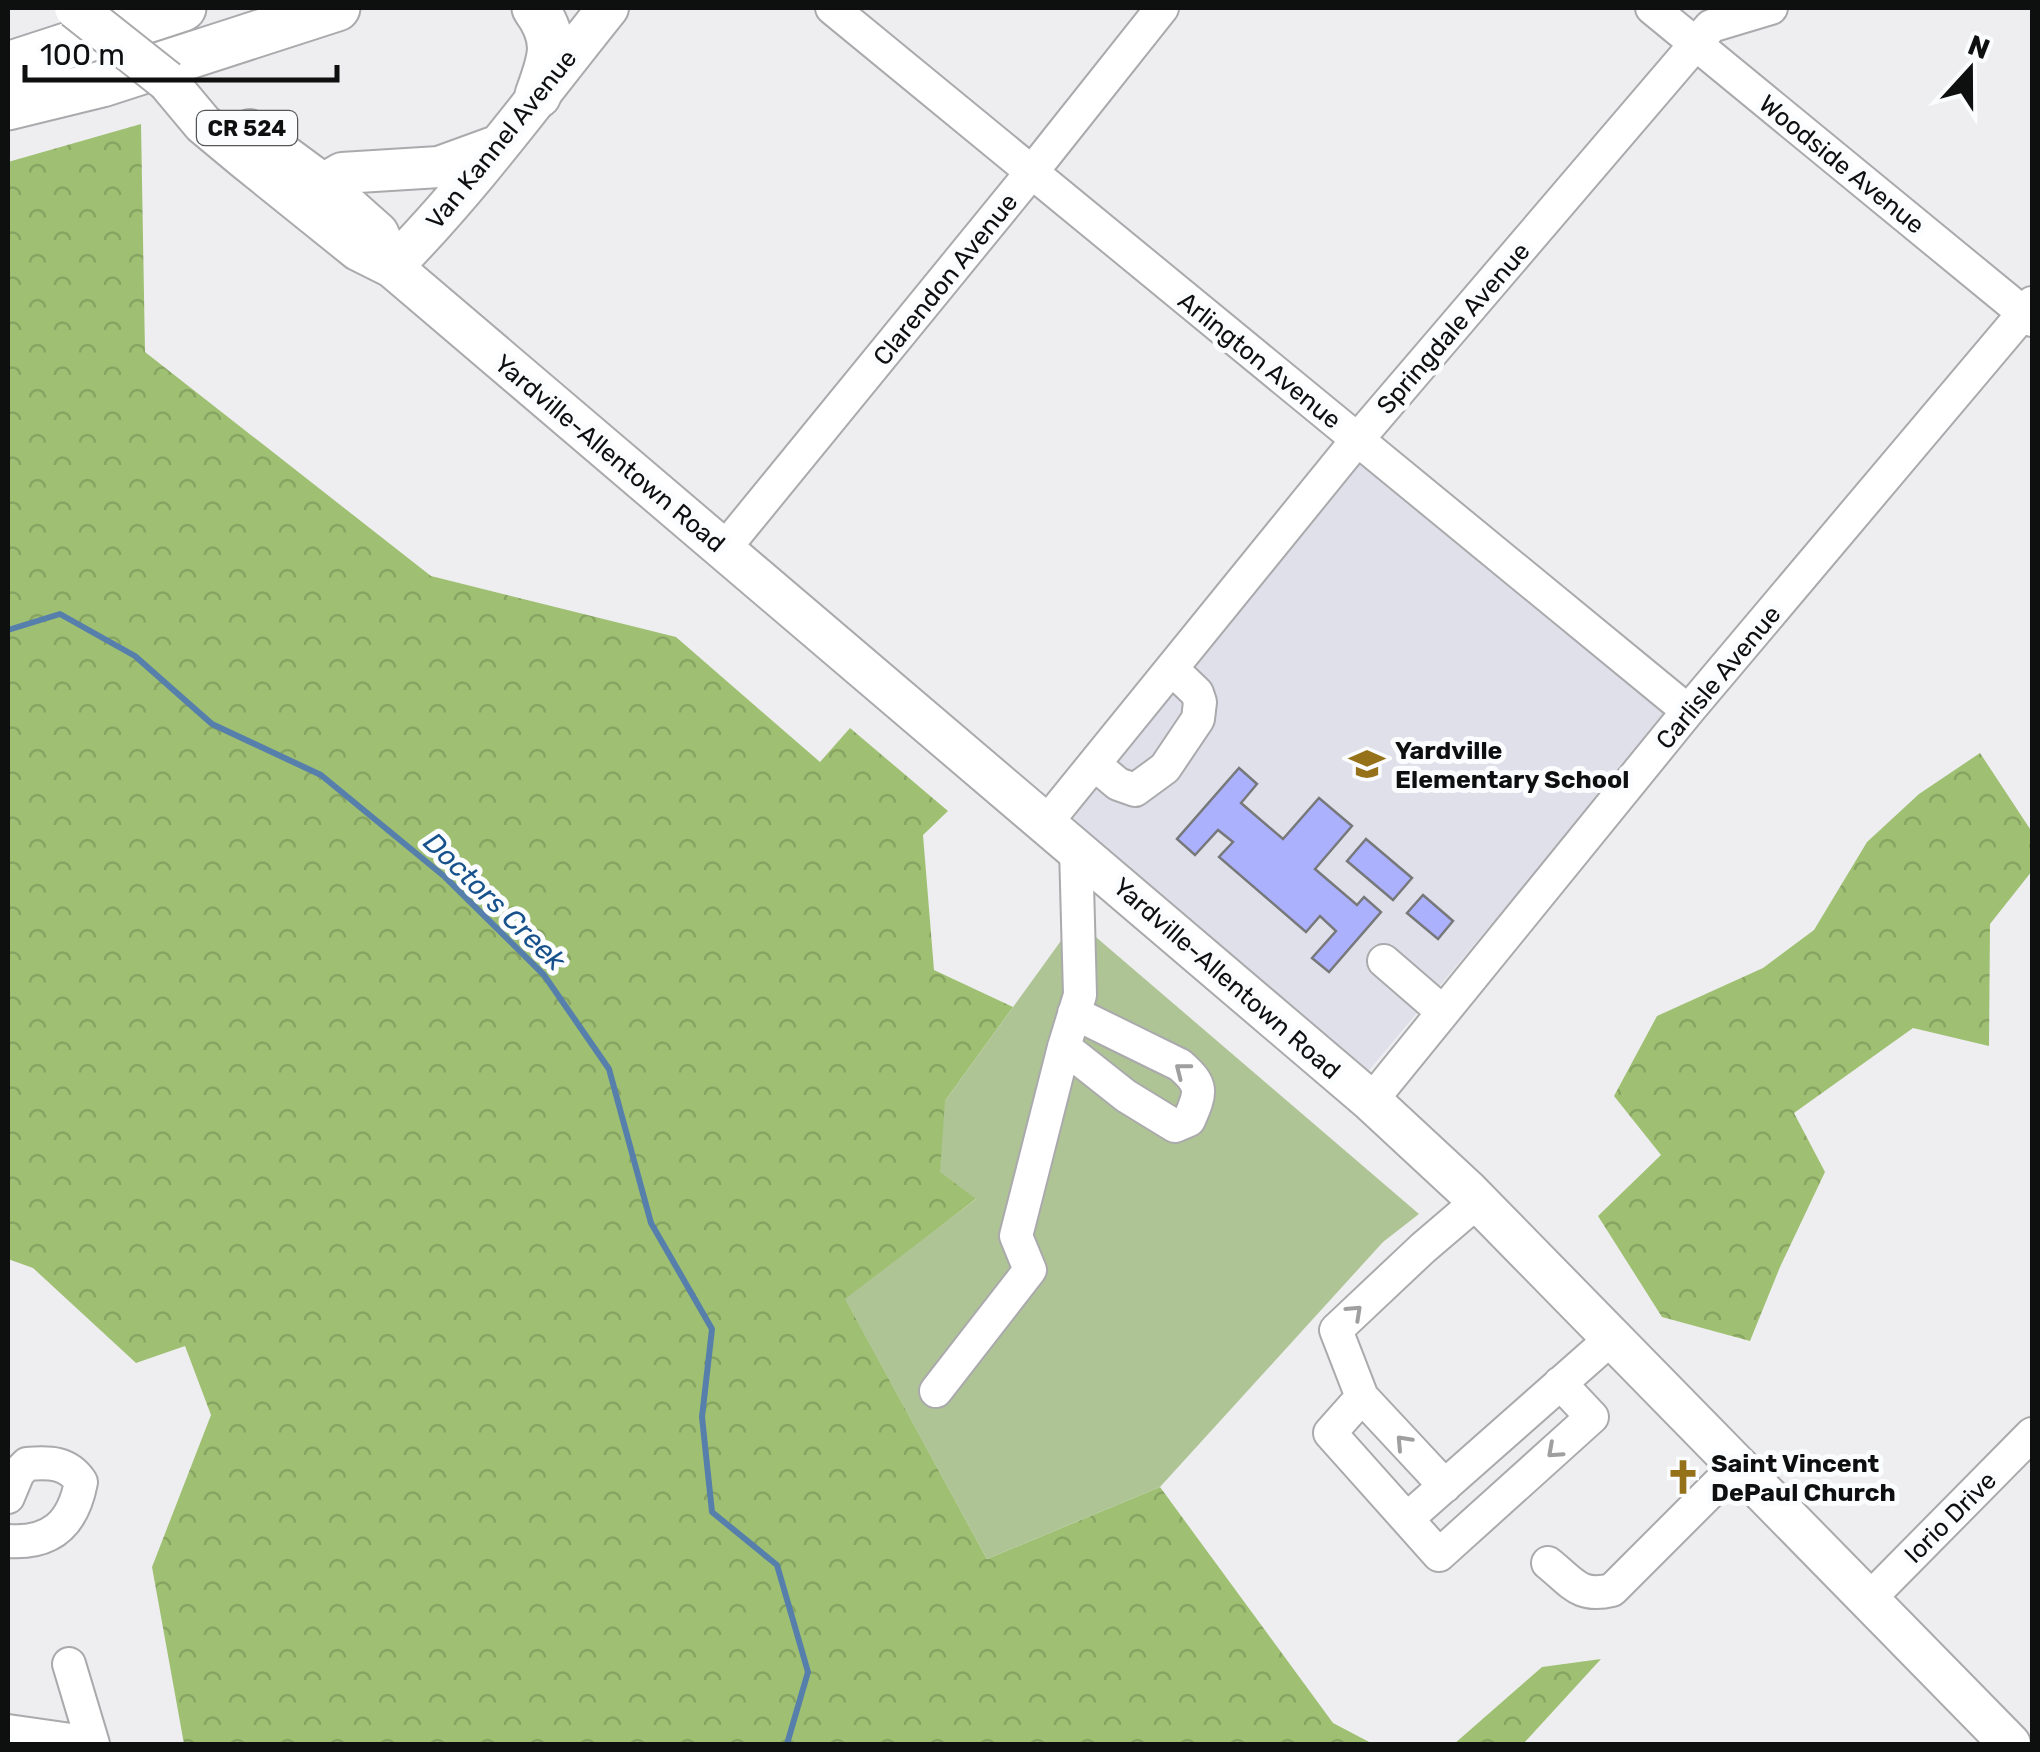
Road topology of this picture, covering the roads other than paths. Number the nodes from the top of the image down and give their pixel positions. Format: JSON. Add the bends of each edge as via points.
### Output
{"nodes":[{"id":1,"x":75,"y":8,"type":"edge"},
{"id":2,"x":183,"y":8,"type":"edge"},
{"id":3,"x":336,"y":8,"type":"edge"},
{"id":4,"x":535,"y":8,"type":"edge"},
{"id":5,"x":608,"y":8,"type":"edge"},
{"id":6,"x":832,"y":8,"type":"edge"},
{"id":7,"x":1162,"y":8,"type":"edge"},
{"id":8,"x":1652,"y":8,"type":"edge"},
{"id":9,"x":1772,"y":8,"type":"edge"},
{"id":10,"x":1696,"y":45,"type":"junction"},
{"id":11,"x":8,"y":65,"type":"edge"},
{"id":12,"x":166,"y":82,"type":"junction"},
{"id":13,"x":538,"y":95,"type":"junction"},
{"id":14,"x":8,"y":107,"type":"edge"},
{"id":15,"x":498,"y":146,"type":"junction"},
{"id":16,"x":1032,"y":174,"type":"junction"},
{"id":17,"x":323,"y":184,"type":"junction"},
{"id":18,"x":281,"y":188,"type":"junction"},
{"id":19,"x":392,"y":267,"type":"junction"},
{"id":20,"x":2030,"y":312,"type":"edge"},
{"id":21,"x":1357,"y":440,"type":"junction"},
{"id":22,"x":724,"y":548,"type":"junction"},
{"id":23,"x":1172,"y":669,"type":"junction"},
{"id":24,"x":1688,"y":711,"type":"junction"},
{"id":25,"x":1094,"y":764,"type":"junction"},
{"id":26,"x":1061,"y":836,"type":"junction"},
{"id":27,"x":1384,"y":961,"type":"dead end"},
{"id":28,"x":1443,"y":1012,"type":"junction"},
{"id":29,"x":1074,"y":1013,"type":"junction"},
{"id":30,"x":1064,"y":1047,"type":"junction"},
{"id":31,"x":1371,"y":1101,"type":"junction"},
{"id":32,"x":1478,"y":1201,"type":"junction"},
{"id":33,"x":1613,"y":1337,"type":"junction"},
{"id":34,"x":1560,"y":1383,"type":"junction"},
{"id":35,"x":936,"y":1391,"type":"dead end"},
{"id":36,"x":1362,"y":1397,"type":"junction"},
{"id":37,"x":2032,"y":1434,"type":"edge"},
{"id":38,"x":1736,"y":1465,"type":"junction"},
{"id":39,"x":1445,"y":1486,"type":"junction"},
{"id":40,"x":8,"y":1496,"type":"edge"},
{"id":41,"x":1407,"y":1519,"type":"junction"},
{"id":42,"x":8,"y":1541,"type":"edge"},
{"id":43,"x":1548,"y":1563,"type":"dead end"},
{"id":44,"x":1868,"y":1600,"type":"junction"},
{"id":45,"x":69,"y":1664,"type":"dead end"},
{"id":46,"x":8,"y":1731,"type":"edge"},
{"id":47,"x":92,"y":1744,"type":"edge"},
{"id":48,"x":2010,"y":1744,"type":"edge"}],
"edges":[{"from":1,"to":12,"type":"main road","name":"Yardville-Allentown Road","number":"CR 524","bridge":true},
{"from":2,"to":11,"type":"highway"},
{"from":3,"to":14,"type":"highway","via":[[102,84]]},
{"from":4,"to":13,"type":"highway","via":[[545,21],[552,57]]},
{"from":5,"to":13,"type":"main road","name":"Van Kannel Avenue"},
{"from":6,"to":16,"type":"street","name":"Arlington Avenue"},
{"from":7,"to":16,"type":"street","name":"Clarendon Avenue"},
{"from":8,"to":10,"type":"street","name":"Woodside Avenue"},
{"from":9,"to":10,"type":"street","name":"Springdale Avenue","via":[[1711,26]]},
{"from":10,"to":20,"type":"street","name":"Woodside Avenue"},
{"from":10,"to":21,"type":"street","name":"Springdale Avenue"},
{"from":12,"to":17,"type":"main road","name":"Yardville-Allentown Road","number":"CR 524","via":[[222,110]]},
{"from":12,"to":18,"type":"main road","name":"Yardville-Allentown Road","number":"CR 524","via":[[203,124]]},
{"from":13,"to":15,"type":"main road","name":"Van Kannel Avenue"},
{"from":15,"to":17,"type":"main road","via":[[439,167],[342,173]]},
{"from":15,"to":19,"type":"main road","name":"Van Kannel Avenue"},
{"from":16,"to":21,"type":"street","name":"Arlington Avenue"},
{"from":16,"to":22,"type":"street","name":"Clarendon Avenue"},
{"from":17,"to":18,"type":"main road"},
{"from":17,"to":19,"type":"main road","name":"Yardville-Allentown Road","number":"CR 524","via":[[378,233]]},
{"from":18,"to":19,"type":"main road","name":"Yardville-Allentown Road","number":"CR 524","via":[[358,250]]},
{"from":19,"to":22,"type":"main road","name":"Yardville-Allentown Road","number":"CR 524"},
{"from":20,"to":24,"type":"street","name":"Carlisle Avenue"},
{"from":21,"to":23,"type":"street","name":"Springdale Avenue"},
{"from":21,"to":24,"type":"street","name":"Arlington Avenue"},
{"from":22,"to":26,"type":"main road","name":"Yardville-Allentown Road","number":"CR 524"},
{"from":23,"to":25,"type":"street","name":"Springdale Avenue"},
{"from":23,"to":25,"type":"street","via":[[1200,702],[1198,719],[1165,768],[1136,790]]},
{"from":24,"to":28,"type":"street","name":"Carlisle Avenue"},
{"from":25,"to":26,"type":"street","name":"Springdale Avenue"},
{"from":26,"to":29,"type":"street","via":[[1080,995]]},
{"from":26,"to":31,"type":"main road","name":"Yardville-Allentown Road","number":"CR 524"},
{"from":27,"to":28,"type":"street"},
{"from":28,"to":31,"type":"street","name":"Carlisle Avenue"},
{"from":29,"to":30,"type":"street"},
{"from":30,"to":29,"type":"street","one_way":true,"via":[[1174,1126],[1189,1120],[1198,1101],[1194,1078]]},
{"from":30,"to":35,"type":"street","via":[[1016,1236],[1030,1270]]},
{"from":31,"to":32,"type":"main road","name":"Yardville-Allentown Road","number":"CR 524"},
{"from":32,"to":33,"type":"main road","name":"Yardville-Allentown Road","number":"CR 524"},
{"from":36,"to":32,"type":"street","one_way":true,"via":[[1336,1330]]},
{"from":33,"to":34,"type":"street"},
{"from":33,"to":38,"type":"main road","name":"Yardville-Allentown Road","number":"CR 524"},
{"from":34,"to":39,"type":"street"},
{"from":34,"to":41,"type":"street","one_way":true,"via":[[1592,1417],[1439,1556]]},
{"from":39,"to":36,"type":"street","one_way":true},
{"from":36,"to":41,"type":"street","via":[[1330,1434]]},
{"from":37,"to":44,"type":"street","name":"Iorio Drive"},
{"from":38,"to":43,"type":"street","via":[[1612,1590],[1584,1592]]},
{"from":38,"to":44,"type":"main road","name":"Yardville-Allentown Road","number":"CR 524"},
{"from":39,"to":41,"type":"street"},
{"from":40,"to":42,"type":"street","via":[[27,1464],[58,1464],[81,1482],[67,1519],[53,1533]]},
{"from":44,"to":48,"type":"main road","name":"Yardville-Allentown Road","number":"CR 524"},
{"from":45,"to":47,"type":"street"},
{"from":46,"to":47,"type":"street"}]}
